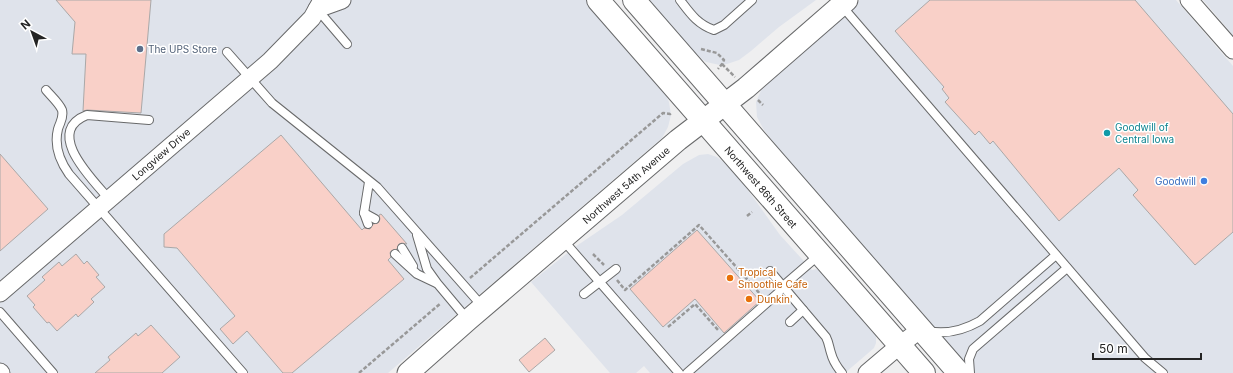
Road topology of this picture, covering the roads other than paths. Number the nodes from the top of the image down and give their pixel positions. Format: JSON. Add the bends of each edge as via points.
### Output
{"nodes":[{"id":1,"x":342,"y":0,"type":"edge"},
{"id":2,"x":598,"y":0,"type":"edge"},
{"id":3,"x":634,"y":0,"type":"edge"},
{"id":4,"x":680,"y":0,"type":"edge"},
{"id":5,"x":752,"y":0,"type":"edge"},
{"id":6,"x":1189,"y":0,"type":"edge"},
{"id":7,"x":841,"y":2,"type":"edge"},
{"id":8,"x":316,"y":3,"type":"edge"},
{"id":9,"x":347,"y":44,"type":"dead end"},
{"id":10,"x":1233,"y":50,"type":"edge"},
{"id":11,"x":227,"y":52,"type":"dead end"},
{"id":12,"x":250,"y":78,"type":"junction"},
{"id":13,"x":46,"y":90,"type":"dead end"},
{"id":14,"x":725,"y":104,"type":"junction"},
{"id":15,"x":149,"y":120,"type":"dead end"},
{"id":16,"x":703,"y":120,"type":"junction"},
{"id":17,"x":369,"y":182,"type":"junction"},
{"id":18,"x":104,"y":203,"type":"junction"},
{"id":19,"x":371,"y":222,"type":"dead end"},
{"id":20,"x":416,"y":233,"type":"junction"},
{"id":21,"x":563,"y":239,"type":"junction"},
{"id":22,"x":402,"y":248,"type":"dead end"},
{"id":23,"x":395,"y":254,"type":"dead end"},
{"id":24,"x":820,"y":254,"type":"junction"},
{"id":25,"x":1056,"y":255,"type":"junction"},
{"id":26,"x":616,"y":268,"type":"dead end"},
{"id":27,"x":1067,"y":268,"type":"junction"},
{"id":28,"x":770,"y":271,"type":"dead end"},
{"id":29,"x":418,"y":274,"type":"junction"},
{"id":30,"x":600,"y":282,"type":"junction"},
{"id":31,"x":436,"y":283,"type":"junction"},
{"id":32,"x":783,"y":286,"type":"junction"},
{"id":33,"x":0,"y":293,"type":"edge"},
{"id":34,"x":584,"y":294,"type":"dead end"},
{"id":35,"x":802,"y":310,"type":"junction"},
{"id":36,"x":0,"y":312,"type":"edge"},
{"id":37,"x":476,"y":314,"type":"junction"},
{"id":38,"x":790,"y":322,"type":"dead end"},
{"id":39,"x":921,"y":329,"type":"junction"},
{"id":40,"x":900,"y":345,"type":"junction"},
{"id":41,"x":53,"y":373,"type":"edge"},
{"id":42,"x":243,"y":373,"type":"edge"},
{"id":43,"x":408,"y":373,"type":"edge"},
{"id":44,"x":679,"y":373,"type":"edge"},
{"id":45,"x":687,"y":373,"type":"edge"},
{"id":46,"x":842,"y":373,"type":"edge"},
{"id":47,"x":867,"y":373,"type":"edge"},
{"id":48,"x":924,"y":373,"type":"edge"},
{"id":49,"x":960,"y":373,"type":"edge"},
{"id":50,"x":970,"y":373,"type":"edge"},
{"id":51,"x":1163,"y":373,"type":"edge"}],
"edges":[{"from":1,"to":8,"type":"street"},
{"from":2,"to":16,"type":"main road","name":"Northwest 86th Street"},
{"from":3,"to":14,"type":"main road"},
{"from":4,"to":5,"type":"lane","via":[[703,26],[714,30],[724,25]]},
{"from":6,"to":10,"type":"street"},
{"from":7,"to":14,"type":"street","name":"Northwest 54th Avenue"},
{"from":7,"to":25,"type":"lane"},
{"from":8,"to":9,"type":"lane"},
{"from":8,"to":12,"type":"street","name":"Longview Drive","via":[[312,18]]},
{"from":11,"to":12,"type":"lane"},
{"from":12,"to":17,"type":"lane","via":[[272,103]]},
{"from":12,"to":18,"type":"street","name":"Longview Drive"},
{"from":13,"to":18,"type":"lane","via":[[62,110],[57,144],[60,160],[69,174]]},
{"from":14,"to":16,"type":"street","name":"Northwest 54th Avenue"},
{"from":14,"to":39,"type":"main road"},
{"from":15,"to":18,"type":"lane","via":[[87,115],[73,123],[70,131],[72,152]]},
{"from":16,"to":21,"type":"street","name":"Northwest 54th Avenue"},
{"from":16,"to":24,"type":"main road","name":"Northwest 86th Street"},
{"from":17,"to":19,"type":"lane","via":[[364,213]]},
{"from":17,"to":20,"type":"lane","via":[[377,187]]},
{"from":18,"to":33,"type":"street","name":"Longview Drive"},
{"from":18,"to":42,"type":"lane"},
{"from":20,"to":31,"type":"lane","via":[[427,269]]},
{"from":20,"to":37,"type":"lane","via":[[439,256]]},
{"from":21,"to":30,"type":"lane"},
{"from":21,"to":37,"type":"street","name":"Northwest 54th Avenue"},
{"from":22,"to":29,"type":"lane"},
{"from":23,"to":29,"type":"lane"},
{"from":24,"to":32,"type":"lane"},
{"from":24,"to":40,"type":"main road","name":"Northwest 86th Street"},
{"from":25,"to":27,"type":"lane"},
{"from":25,"to":39,"type":"lane","via":[[980,321],[956,331],[935,332]]},
{"from":26,"to":30,"type":"lane"},
{"from":27,"to":50,"type":"lane","via":[[973,349],[969,359]]},
{"from":27,"to":51,"type":"lane","via":[[1145,358]]},
{"from":28,"to":32,"type":"lane"},
{"from":29,"to":31,"type":"lane"},
{"from":30,"to":34,"type":"lane"},
{"from":30,"to":44,"type":"lane"},
{"from":31,"to":37,"type":"lane"},
{"from":32,"to":35,"type":"lane"},
{"from":32,"to":45,"type":"lane"},
{"from":35,"to":38,"type":"lane"},
{"from":35,"to":46,"type":"lane","via":[[826,337],[831,354]]},
{"from":36,"to":41,"type":"lane"},
{"from":37,"to":43,"type":"street","name":"Northwest 54th Avenue"},
{"from":39,"to":40,"type":"street"},
{"from":39,"to":49,"type":"main road"},
{"from":40,"to":47,"type":"street"},
{"from":40,"to":48,"type":"main road","name":"Northwest 86th Street"}]}
